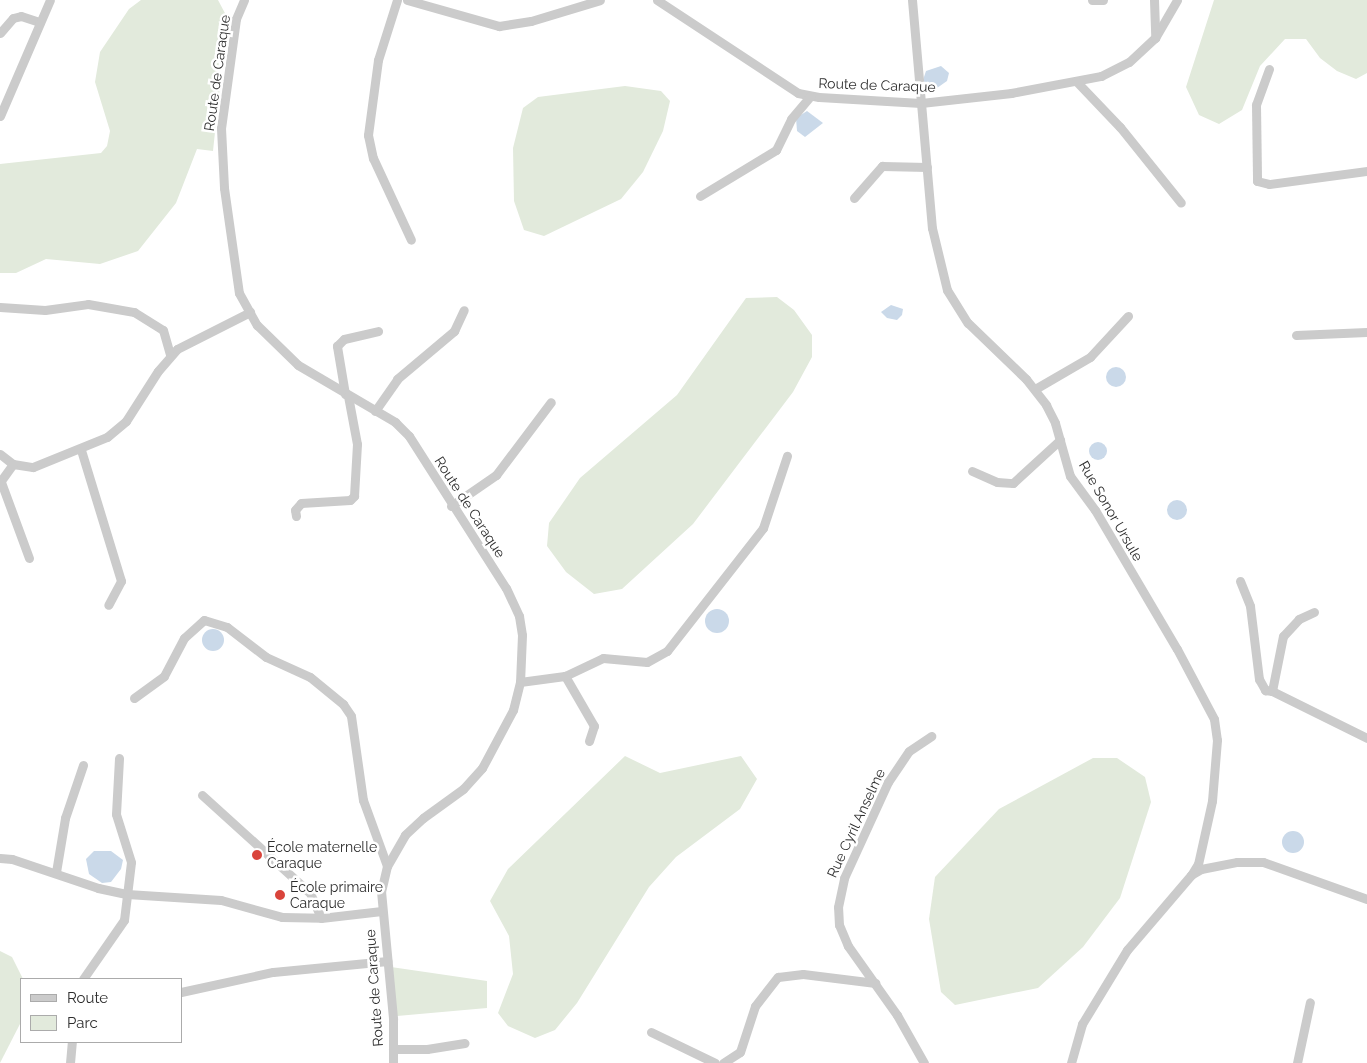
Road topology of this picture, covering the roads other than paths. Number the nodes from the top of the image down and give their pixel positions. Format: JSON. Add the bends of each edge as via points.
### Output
{"nodes":[{"id":1,"x":50,"y":0,"type":"edge"},
{"id":2,"x":244,"y":0,"type":"edge"},
{"id":3,"x":397,"y":0,"type":"edge"},
{"id":4,"x":406,"y":0,"type":"edge"},
{"id":5,"x":600,"y":0,"type":"edge"},
{"id":6,"x":657,"y":0,"type":"edge"},
{"id":7,"x":912,"y":0,"type":"edge"},
{"id":8,"x":1092,"y":0,"type":"edge"},
{"id":9,"x":1103,"y":0,"type":"edge"},
{"id":10,"x":1154,"y":0,"type":"edge"},
{"id":11,"x":1177,"y":0,"type":"edge"},
{"id":12,"x":40,"y":22,"type":"junction"},
{"id":13,"x":0,"y":33,"type":"edge"},
{"id":14,"x":1155,"y":38,"type":"junction"},
{"id":15,"x":1269,"y":69,"type":"dead end"},
{"id":16,"x":1076,"y":82,"type":"junction"},
{"id":17,"x":810,"y":96,"type":"junction"},
{"id":18,"x":921,"y":103,"type":"junction"},
{"id":19,"x":0,"y":116,"type":"edge"},
{"id":20,"x":927,"y":167,"type":"junction"},
{"id":21,"x":1367,"y":171,"type":"edge"},
{"id":22,"x":700,"y":196,"type":"dead end"},
{"id":23,"x":854,"y":198,"type":"dead end"},
{"id":24,"x":1180,"y":203,"type":"dead end"},
{"id":25,"x":411,"y":240,"type":"dead end"},
{"id":26,"x":0,"y":307,"type":"edge"},
{"id":27,"x":464,"y":310,"type":"dead end"},
{"id":28,"x":250,"y":312,"type":"junction"},
{"id":29,"x":1128,"y":316,"type":"dead end"},
{"id":30,"x":378,"y":331,"type":"dead end"},
{"id":31,"x":1367,"y":332,"type":"edge"},
{"id":32,"x":1296,"y":335,"type":"dead end"},
{"id":33,"x":170,"y":355,"type":"junction"},
{"id":34,"x":1035,"y":389,"type":"junction"},
{"id":35,"x":347,"y":395,"type":"junction"},
{"id":36,"x":551,"y":402,"type":"dead end"},
{"id":37,"x":375,"y":411,"type":"junction"},
{"id":38,"x":1060,"y":440,"type":"junction"},
{"id":39,"x":81,"y":450,"type":"junction"},
{"id":40,"x":0,"y":454,"type":"edge"},
{"id":41,"x":787,"y":456,"type":"dead end"},
{"id":42,"x":13,"y":464,"type":"junction"},
{"id":43,"x":972,"y":471,"type":"dead end"},
{"id":44,"x":0,"y":482,"type":"edge"},
{"id":45,"x":451,"y":506,"type":"junction"},
{"id":46,"x":296,"y":516,"type":"dead end"},
{"id":47,"x":29,"y":558,"type":"dead end"},
{"id":48,"x":1240,"y":581,"type":"dead end"},
{"id":49,"x":108,"y":605,"type":"dead end"},
{"id":50,"x":1314,"y":612,"type":"dead end"},
{"id":51,"x":565,"y":676,"type":"junction"},
{"id":52,"x":520,"y":682,"type":"junction"},
{"id":53,"x":1272,"y":691,"type":"junction"},
{"id":54,"x":134,"y":698,"type":"dead end"},
{"id":55,"x":931,"y":736,"type":"dead end"},
{"id":56,"x":1367,"y":738,"type":"edge"},
{"id":57,"x":589,"y":741,"type":"dead end"},
{"id":58,"x":119,"y":758,"type":"dead end"},
{"id":59,"x":83,"y":765,"type":"dead end"},
{"id":60,"x":202,"y":795,"type":"dead end"},
{"id":61,"x":0,"y":858,"type":"edge"},
{"id":62,"x":387,"y":866,"type":"junction"},
{"id":63,"x":56,"y":872,"type":"junction"},
{"id":64,"x":1191,"y":875,"type":"junction"},
{"id":65,"x":127,"y":894,"type":"junction"},
{"id":66,"x":1367,"y":899,"type":"edge"},
{"id":67,"x":382,"y":911,"type":"junction"},
{"id":68,"x":321,"y":918,"type":"junction"},
{"id":69,"x":387,"y":961,"type":"junction"},
{"id":70,"x":85,"y":978,"type":"edge"},
{"id":71,"x":875,"y":983,"type":"junction"},
{"id":72,"x":182,"y":992,"type":"edge"},
{"id":73,"x":1310,"y":1002,"type":"dead end"},
{"id":74,"x":651,"y":1032,"type":"dead end"},
{"id":75,"x":72,"y":1043,"type":"edge"},
{"id":76,"x":465,"y":1043,"type":"dead end"},
{"id":77,"x":393,"y":1049,"type":"junction"},
{"id":78,"x":70,"y":1063,"type":"edge"},
{"id":79,"x":393,"y":1063,"type":"edge"},
{"id":80,"x":715,"y":1063,"type":"edge"},
{"id":81,"x":724,"y":1063,"type":"edge"},
{"id":82,"x":924,"y":1063,"type":"edge"},
{"id":83,"x":1071,"y":1063,"type":"edge"},
{"id":84,"x":1297,"y":1063,"type":"edge"}],
"edges":[{"from":1,"to":12,"type":"street"},
{"from":2,"to":28,"type":"street","name":"Route de Caraque","via":[[236,19],[221,128],[234,276]]},
{"from":3,"to":25,"type":"street","via":[[378,60],[368,135],[373,158]]},
{"from":4,"to":5,"type":"street","via":[[499,26],[524,23]]},
{"from":6,"to":17,"type":"street","name":"Route de Caraque","via":[[681,13],[777,82]]},
{"from":7,"to":18,"type":"street","name":"Rue Sonor Ursule"},
{"from":8,"to":9,"type":"street"},
{"from":10,"to":14,"type":"street"},
{"from":11,"to":14,"type":"street","name":"Route de Caraque"},
{"from":12,"to":13,"type":"street","via":[[21,16],[13,18]]},
{"from":12,"to":19,"type":"street"},
{"from":14,"to":16,"type":"street","name":"Route de Caraque","via":[[1129,62],[1113,71]]},
{"from":15,"to":21,"type":"street","via":[[1256,106],[1257,181],[1270,184]]},
{"from":16,"to":18,"type":"street","name":"Route de Caraque"},
{"from":16,"to":24,"type":"street","via":[[1120,127]]},
{"from":17,"to":18,"type":"street","name":"Route de Caraque"},
{"from":17,"to":22,"type":"street","via":[[789,122],[776,150]]},
{"from":18,"to":20,"type":"street","name":"Rue Sonor Ursule"},
{"from":20,"to":23,"type":"street","via":[[882,166]]},
{"from":20,"to":34,"type":"street","name":"Rue Sonor Ursule","via":[[933,237],[947,290],[968,323]]},
{"from":26,"to":33,"type":"street","via":[[45,310],[94,304],[134,312],[163,330]]},
{"from":27,"to":37,"type":"street","via":[[454,331],[397,379]]},
{"from":28,"to":33,"type":"street"},
{"from":28,"to":35,"type":"street","name":"Route de Caraque","via":[[257,326],[292,360]]},
{"from":29,"to":34,"type":"street","via":[[1090,357]]},
{"from":30,"to":35,"type":"street","via":[[338,343]]},
{"from":31,"to":32,"type":"street"},
{"from":33,"to":39,"type":"street","via":[[126,421],[117,430]]},
{"from":34,"to":38,"type":"street","name":"Rue Sonor Ursule","via":[[1051,414]]},
{"from":35,"to":37,"type":"street","name":"Route de Caraque"},
{"from":35,"to":46,"type":"street","via":[[357,444],[354,496],[350,500],[301,503],[295,510]]},
{"from":36,"to":45,"type":"street","via":[[496,475]]},
{"from":37,"to":45,"type":"street","name":"Route de Caraque","via":[[395,422],[409,436]]},
{"from":38,"to":43,"type":"street","via":[[1013,483],[997,482]]},
{"from":38,"to":64,"type":"street","name":"Rue Sonor Ursule","via":[[1070,476],[1094,510],[1177,649],[1214,719],[1217,740],[1212,801],[1198,864]]},
{"from":39,"to":42,"type":"street","via":[[34,467]]},
{"from":39,"to":49,"type":"street","via":[[121,581]]},
{"from":40,"to":42,"type":"street"},
{"from":41,"to":51,"type":"street","via":[[763,528],[667,651],[647,662],[603,658]]},
{"from":42,"to":44,"type":"street"},
{"from":44,"to":47,"type":"street"},
{"from":45,"to":52,"type":"street","name":"Route de Caraque","via":[[506,588],[519,616],[522,635]]},
{"from":48,"to":53,"type":"street","via":[[1250,606],[1260,679],[1265,690]]},
{"from":50,"to":53,"type":"street","via":[[1299,619],[1283,636]]},
{"from":51,"to":52,"type":"street"},
{"from":51,"to":57,"type":"street","via":[[594,726]]},
{"from":52,"to":62,"type":"street","name":"Route de Caraque","via":[[506,726],[482,768],[463,789],[405,835]]},
{"from":53,"to":56,"type":"street"},
{"from":54,"to":62,"type":"street","via":[[164,676],[184,638],[204,620],[227,627],[266,657],[310,677],[343,704],[352,716],[363,800]]},
{"from":55,"to":71,"type":"street","name":"Rue Cyril Anselme","via":[[909,750],[895,770],[841,888],[838,925],[854,956]]},
{"from":58,"to":65,"type":"street","via":[[116,814],[131,862]]},
{"from":59,"to":63,"type":"street","via":[[66,818]]},
{"from":60,"to":68,"type":"street","via":[[310,893]]},
{"from":61,"to":63,"type":"street"},
{"from":62,"to":67,"type":"street","name":"Route de Caraque","via":[[381,891]]},
{"from":63,"to":65,"type":"street","via":[[98,888]]},
{"from":64,"to":66,"type":"street","via":[[1201,869],[1252,860]]},
{"from":64,"to":83,"type":"street","via":[[1127,950],[1082,1024]]},
{"from":65,"to":68,"type":"street","via":[[222,900],[282,917]]},
{"from":65,"to":70,"type":"street","via":[[124,920]]},
{"from":67,"to":68,"type":"street"},
{"from":67,"to":69,"type":"street","name":"Route de Caraque"},
{"from":69,"to":72,"type":"street","via":[[273,972]]},
{"from":69,"to":77,"type":"street","name":"Route de Caraque"},
{"from":71,"to":81,"type":"street","via":[[803,974],[778,977],[755,1006],[740,1052]]},
{"from":71,"to":82,"type":"street","name":"Rue Cyril Anselme","via":[[908,1032]]},
{"from":73,"to":84,"type":"street"},
{"from":74,"to":80,"type":"street"},
{"from":75,"to":78,"type":"street"},
{"from":76,"to":77,"type":"street","via":[[427,1049]]},
{"from":77,"to":79,"type":"street","name":"Route de Caraque"}]}
